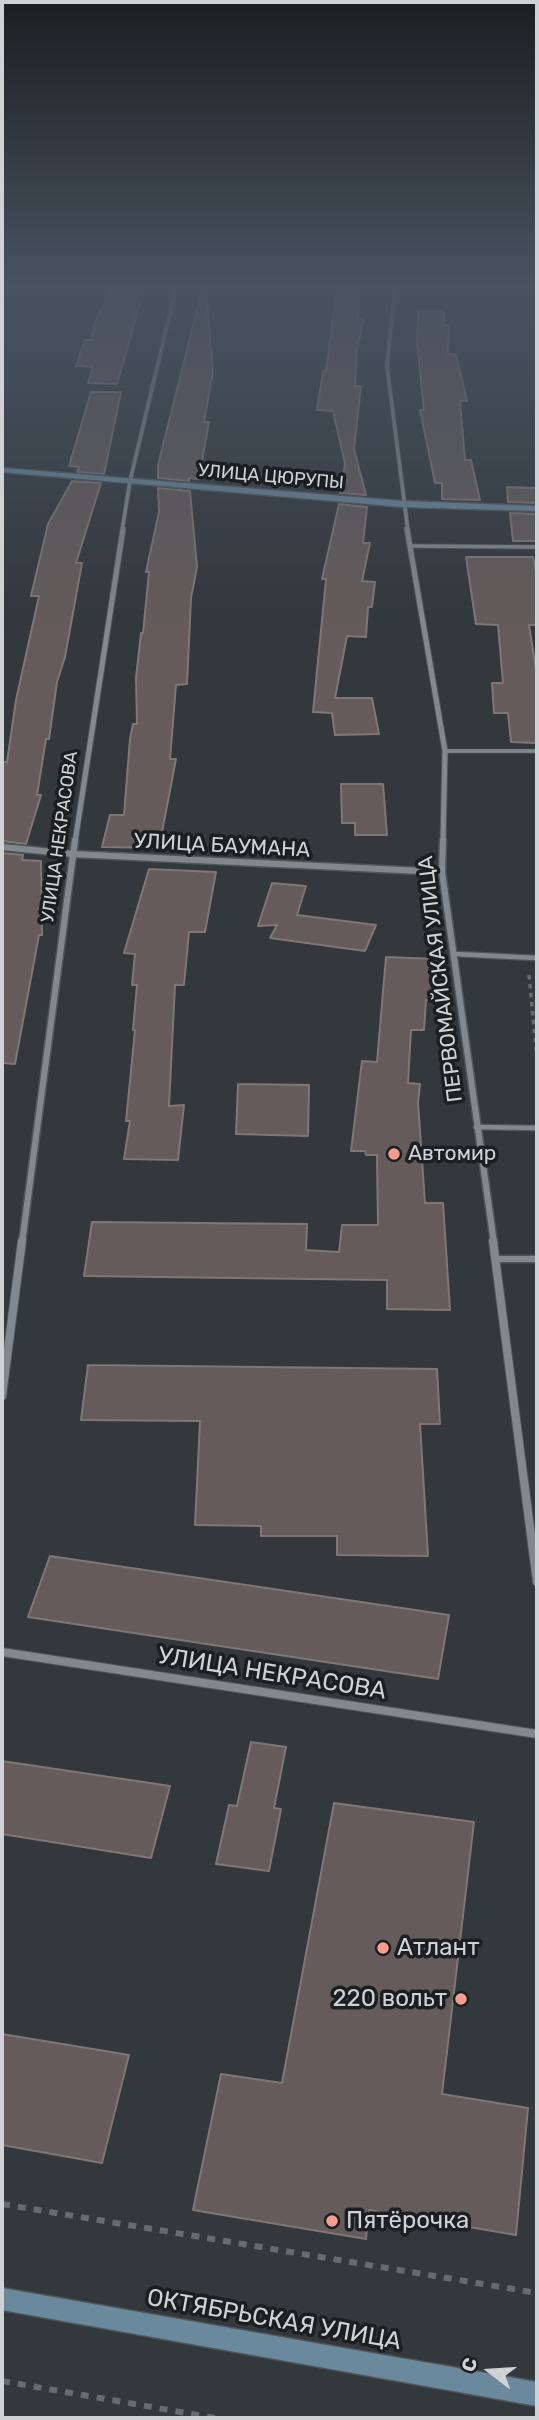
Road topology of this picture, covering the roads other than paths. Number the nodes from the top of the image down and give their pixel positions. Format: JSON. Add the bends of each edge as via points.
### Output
{"nodes":[{"id":1,"x":149,"y":401,"type":"edge"},
{"id":2,"x":391,"y":401,"type":"edge"},
{"id":3,"x":2,"y":470,"type":"edge"},
{"id":4,"x":130,"y":481,"type":"junction"},
{"id":5,"x":403,"y":504,"type":"junction"},
{"id":6,"x":537,"y":509,"type":"edge"},
{"id":7,"x":410,"y":546,"type":"junction"},
{"id":8,"x":537,"y":547,"type":"edge"},
{"id":9,"x":444,"y":751,"type":"junction"},
{"id":10,"x":537,"y":751,"type":"edge"},
{"id":11,"x":2,"y":847,"type":"edge"},
{"id":12,"x":73,"y":854,"type":"junction"},
{"id":13,"x":442,"y":872,"type":"junction"},
{"id":14,"x":455,"y":954,"type":"junction"},
{"id":15,"x":537,"y":958,"type":"edge"},
{"id":16,"x":476,"y":1128,"type":"junction"},
{"id":17,"x":537,"y":1128,"type":"edge"},
{"id":18,"x":496,"y":1259,"type":"junction"},
{"id":19,"x":537,"y":1259,"type":"edge"},
{"id":20,"x":2,"y":1396,"type":"edge"},
{"id":21,"x":537,"y":1582,"type":"edge"},
{"id":22,"x":2,"y":1652,"type":"edge"},
{"id":23,"x":537,"y":1734,"type":"edge"},
{"id":24,"x":2,"y":2299,"type":"edge"},
{"id":25,"x":537,"y":2394,"type":"edge"}],
"edges":[{"from":1,"to":4,"type":"street","name":"УЛИЦА НЕКРАСОВА"},
{"from":2,"to":5,"type":"street","name":"ПЕРВОМАЙСКАЯ УЛИЦА"},
{"from":3,"to":4,"type":"street","name":"УЛИЦА ЦЮРУПЫ"},
{"from":4,"to":5,"type":"street","name":"УЛИЦА ЦЮРУПЫ"},
{"from":4,"to":12,"type":"street","name":"УЛИЦА НЕКРАСОВА"},
{"from":5,"to":6,"type":"street","name":"УЛИЦА ЦЮРУПЫ"},
{"from":5,"to":7,"type":"street","name":"ПЕРВОМАЙСКАЯ УЛИЦА"},
{"from":7,"to":8,"type":"lane"},
{"from":7,"to":9,"type":"street","name":"ПЕРВОМАЙСКАЯ УЛИЦА"},
{"from":9,"to":10,"type":"lane"},
{"from":9,"to":13,"type":"street","name":"ПЕРВОМАЙСКАЯ УЛИЦА"},
{"from":11,"to":12,"type":"street","name":"УЛИЦА БАУМАНА"},
{"from":12,"to":13,"type":"street","name":"УЛИЦА БАУМАНА"},
{"from":12,"to":20,"type":"street","name":"УЛИЦА НЕКРАСОВА"},
{"from":13,"to":14,"type":"street","name":"ПЕРВОМАЙСКАЯ УЛИЦА"},
{"from":14,"to":15,"type":"lane"},
{"from":14,"to":16,"type":"street","name":"ПЕРВОМАЙСКАЯ УЛИЦА"},
{"from":16,"to":17,"type":"lane"},
{"from":16,"to":18,"type":"street","name":"ПЕРВОМАЙСКАЯ УЛИЦА"},
{"from":18,"to":19,"type":"lane"},
{"from":18,"to":21,"type":"street","name":"ПЕРВОМАЙСКАЯ УЛИЦА"},
{"from":22,"to":23,"type":"street","name":"УЛИЦА НЕКРАСОВА"},
{"from":24,"to":25,"type":"street","name":"ОКТЯБРЬСКАЯ УЛИЦА"}]}
